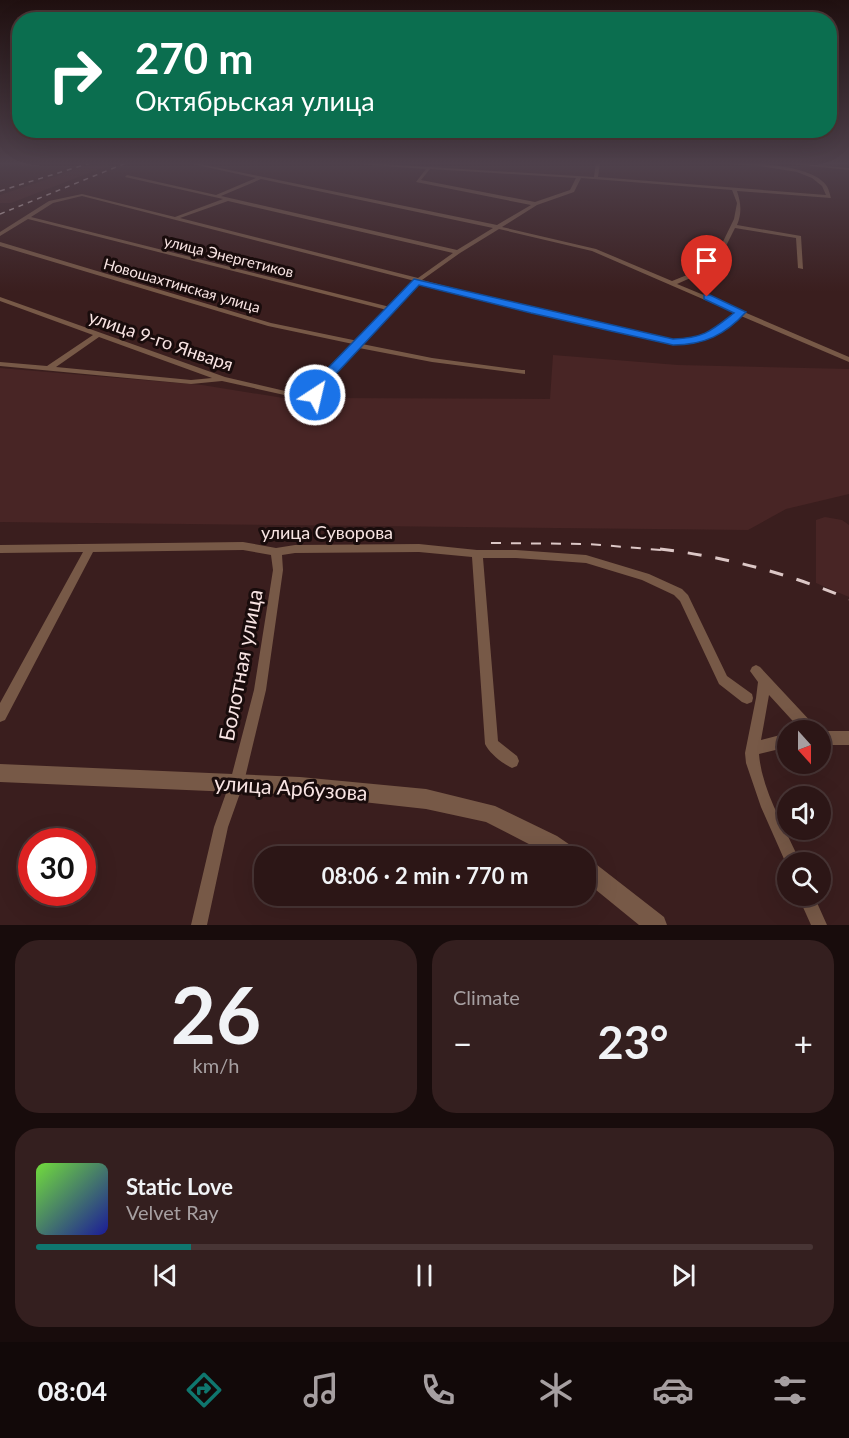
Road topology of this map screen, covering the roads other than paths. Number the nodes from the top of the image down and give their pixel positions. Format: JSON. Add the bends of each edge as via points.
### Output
{"nodes":[{"id":1,"x":44,"y":206,"type":"edge"},
{"id":2,"x":127,"y":206,"type":"edge"},
{"id":3,"x":209,"y":206,"type":"edge"},
{"id":4,"x":259,"y":206,"type":"edge"},
{"id":5,"x":396,"y":206,"type":"edge"},
{"id":6,"x":531,"y":206,"type":"edge"},
{"id":7,"x":738,"y":206,"type":"edge"},
{"id":8,"x":27,"y":217,"type":"junction"},
{"id":9,"x":175,"y":219,"type":"junction"},
{"id":10,"x":733,"y":226,"type":"junction"},
{"id":11,"x":497,"y":227,"type":"junction"},
{"id":12,"x":0,"y":234,"type":"edge"},
{"id":13,"x":0,"y":244,"type":"edge"},
{"id":14,"x":458,"y":252,"type":"junction"},
{"id":15,"x":801,"y":268,"type":"dead end"},
{"id":16,"x":418,"y":281,"type":"junction"},
{"id":17,"x":673,"y":283,"type":"junction"},
{"id":18,"x":0,"y":299,"type":"edge"},
{"id":19,"x":391,"y":309,"type":"junction"},
{"id":20,"x":741,"y":312,"type":"junction"},
{"id":21,"x":98,"y":334,"type":"junction"},
{"id":22,"x":357,"y":344,"type":"junction"},
{"id":23,"x":849,"y":360,"type":"edge"},
{"id":24,"x":0,"y":364,"type":"edge"},
{"id":25,"x":48,"y":369,"type":"junction"},
{"id":26,"x":522,"y":372,"type":"dead end"},
{"id":27,"x":223,"y":379,"type":"junction"},
{"id":28,"x":0,"y":549,"type":"edge"},
{"id":29,"x":89,"y":550,"type":"junction"},
{"id":30,"x":276,"y":552,"type":"junction"},
{"id":31,"x":477,"y":554,"type":"junction"},
{"id":32,"x":747,"y":698,"type":"dead end"},
{"id":33,"x":0,"y":716,"type":"edge"},
{"id":34,"x":799,"y":720,"type":"edge"},
{"id":35,"x":831,"y":738,"type":"edge"},
{"id":36,"x":849,"y":738,"type":"edge"},
{"id":37,"x":777,"y":743,"type":"edge"},
{"id":38,"x":754,"y":748,"type":"junction"},
{"id":39,"x":512,"y":761,"type":"dead end"},
{"id":40,"x":0,"y":773,"type":"edge"},
{"id":41,"x":237,"y":782,"type":"junction"},
{"id":42,"x":554,"y":846,"type":"edge"},
{"id":43,"x":788,"y":852,"type":"edge"},
{"id":44,"x":596,"y":877,"type":"edge"},
{"id":45,"x":810,"y":906,"type":"edge"},
{"id":46,"x":199,"y":925,"type":"edge"},
{"id":47,"x":656,"y":925,"type":"edge"},
{"id":48,"x":819,"y":925,"type":"edge"}],
"edges":[{"from":1,"to":8,"type":"street"},
{"from":2,"to":9,"type":"street"},
{"from":3,"to":9,"type":"street"},
{"from":4,"to":14,"type":"street"},
{"from":5,"to":11,"type":"street"},
{"from":6,"to":11,"type":"street"},
{"from":7,"to":10,"type":"street"},
{"from":8,"to":12,"type":"street"},
{"from":8,"to":19,"type":"street","name":"улица Энергетиков"},
{"from":9,"to":16,"type":"street"},
{"from":10,"to":15,"type":"street","via":[[799,237]]},
{"from":10,"to":17,"type":"street","via":[[711,265]]},
{"from":11,"to":14,"type":"street"},
{"from":11,"to":17,"type":"street","via":[[594,250]]},
{"from":13,"to":22,"type":"street","name":"Новошахтинская улица","via":[[270,325]]},
{"from":14,"to":16,"type":"street"},
{"from":16,"to":19,"type":"street"},
{"from":16,"to":20,"type":"street","via":[[673,342],[694,342],[711,336]]},
{"from":17,"to":20,"type":"street"},
{"from":18,"to":21,"type":"street","name":"улица 9-го Января"},
{"from":19,"to":22,"type":"street"},
{"from":20,"to":23,"type":"street"},
{"from":21,"to":25,"type":"street"},
{"from":21,"to":27,"type":"street","name":"улица 9-го Января"},
{"from":22,"to":26,"type":"street","name":"Новошахтинская улица","via":[[432,360]]},
{"from":22,"to":27,"type":"street","name":"улица 9-го Января","via":[[315,395],[298,396]]},
{"from":24,"to":25,"type":"street"},
{"from":25,"to":27,"type":"street","via":[[191,382]]},
{"from":28,"to":29,"type":"street","name":"улица Суворова"},
{"from":29,"to":30,"type":"street","name":"улица Суворова","via":[[243,546]]},
{"from":29,"to":33,"type":"street"},
{"from":30,"to":31,"type":"street","name":"улица Суворова","via":[[418,548]]},
{"from":30,"to":41,"type":"street","name":"Болотная улица","via":[[278,570],[261,690]]},
{"from":31,"to":32,"type":"street","name":"улица Суворова","via":[[586,559],[666,586],[684,598],[723,680]]},
{"from":31,"to":39,"type":"street","via":[[492,744]]},
{"from":34,"to":38,"type":"street","via":[[760,676],[764,694]]},
{"from":35,"to":36,"type":"street"},
{"from":37,"to":38,"type":"street"},
{"from":38,"to":43,"type":"street","via":[[752,756],[762,793]]},
{"from":40,"to":41,"type":"street","name":"улица Арбузова"},
{"from":41,"to":42,"type":"street","name":"улица Арбузова","via":[[426,799],[488,813]]},
{"from":41,"to":46,"type":"street","name":"Болотная улица","via":[[221,827]]},
{"from":44,"to":47,"type":"street"},
{"from":45,"to":48,"type":"street"}]}
